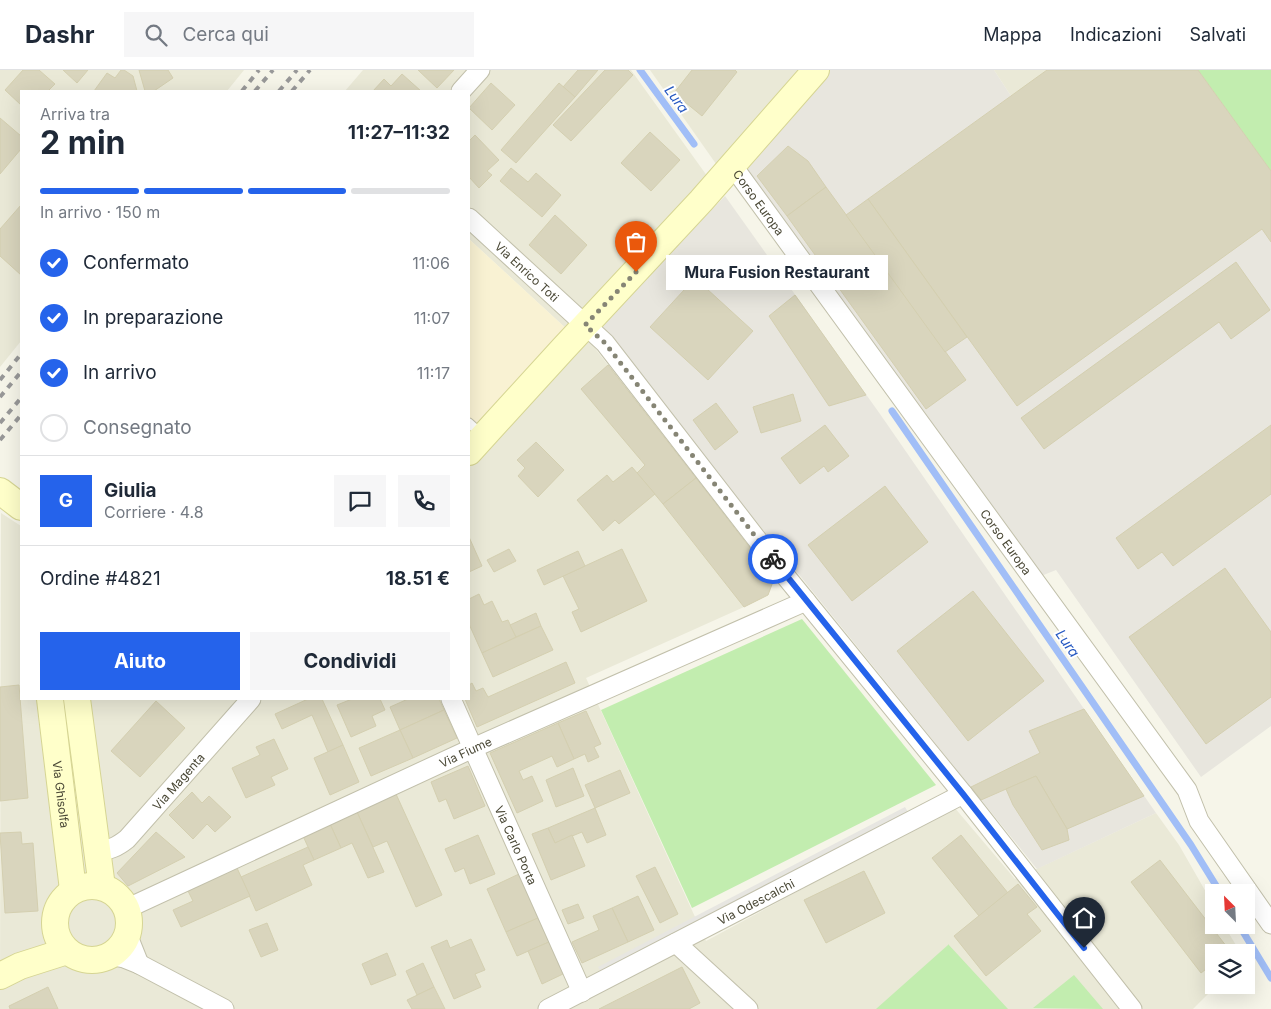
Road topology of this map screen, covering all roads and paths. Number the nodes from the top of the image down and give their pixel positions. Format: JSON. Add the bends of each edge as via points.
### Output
{"nodes":[{"id":1,"x":480,"y":70,"type":"edge"},
{"id":2,"x":816,"y":70,"type":"edge"},
{"id":3,"x":462,"y":90,"type":"edge"},
{"id":4,"x":732,"y":165,"type":"junction"},
{"id":5,"x":470,"y":219,"type":"edge"},
{"id":6,"x":585,"y":325,"type":"junction"},
{"id":7,"x":474,"y":437,"type":"edge"},
{"id":8,"x":0,"y":491,"type":"edge"},
{"id":9,"x":20,"y":506,"type":"edge"},
{"id":10,"x":806,"y":601,"type":"junction"},
{"id":11,"x":50,"y":700,"type":"edge"},
{"id":12,"x":77,"y":700,"type":"edge"},
{"id":13,"x":250,"y":700,"type":"edge"},
{"id":14,"x":451,"y":700,"type":"edge"},
{"id":15,"x":473,"y":748,"type":"junction"},
{"id":16,"x":963,"y":794,"type":"junction"},
{"id":17,"x":97,"y":851,"type":"junction"},
{"id":18,"x":102,"y":887,"type":"junction"},
{"id":19,"x":73,"y":890,"type":"junction"},
{"id":20,"x":127,"y":922,"type":"junction"},
{"id":21,"x":1271,"y":924,"type":"edge"},
{"id":22,"x":61,"y":942,"type":"junction"},
{"id":23,"x":676,"y":943,"type":"junction"},
{"id":24,"x":109,"y":955,"type":"junction"},
{"id":25,"x":139,"y":964,"type":"junction"},
{"id":26,"x":6,"y":970,"type":"edge"},
{"id":27,"x":582,"y":992,"type":"junction"},
{"id":28,"x":210,"y":1006,"type":"edge"},
{"id":29,"x":548,"y":1009,"type":"edge"},
{"id":30,"x":748,"y":1009,"type":"edge"},
{"id":31,"x":1132,"y":1009,"type":"edge"}],
"edges":[{"from":1,"to":3,"type":"street"},
{"from":2,"to":4,"type":"street","name":"Corso Europa"},
{"from":4,"to":6,"type":"street","name":"Corso Europa"},
{"from":4,"to":21,"type":"street","name":"Corso Europa","via":[[1187,790],[1199,821]]},
{"from":5,"to":6,"type":"street","name":"Via Enrico Toti"},
{"from":6,"to":7,"type":"street","name":"Corso Europa"},
{"from":6,"to":10,"type":"street","name":"Via Enrico Toti","via":[[605,343]]},
{"from":8,"to":9,"type":"street"},
{"from":10,"to":15,"type":"street","name":"Via Fiume"},
{"from":10,"to":16,"type":"street","name":"Via Enrico Toti"},
{"from":11,"to":19,"type":"street","name":"Via Ghisolfa"},
{"from":12,"to":17,"type":"street"},
{"from":13,"to":17,"type":"street","name":"Via Magenta","via":[[127,839],[119,846]]},
{"from":14,"to":15,"type":"street","name":"Via Carlo Porta"},
{"from":15,"to":20,"type":"street","name":"Via Fiume"},
{"from":15,"to":27,"type":"street","name":"Via Carlo Porta"},
{"from":16,"to":23,"type":"street","name":"Via Odescalchi"},
{"from":16,"to":31,"type":"street","name":"Via Enrico Toti"},
{"from":17,"to":18,"type":"street"},
{"from":18,"to":19,"type":"street","via":[[93,885]]},
{"from":18,"to":20,"type":"street","via":[[120,899]]},
{"from":19,"to":22,"type":"street","via":[[55,914]]},
{"from":20,"to":24,"type":"street","via":[[115,952]]},
{"from":20,"to":25,"type":"street"},
{"from":22,"to":24,"type":"street","via":[[76,956],[87,960]]},
{"from":22,"to":26,"type":"street"},
{"from":23,"to":27,"type":"street","name":"Via Odescalchi"},
{"from":23,"to":30,"type":"street"},
{"from":24,"to":25,"type":"street"},
{"from":25,"to":28,"type":"street"},
{"from":27,"to":29,"type":"street","name":"Via Odescalchi"}]}
